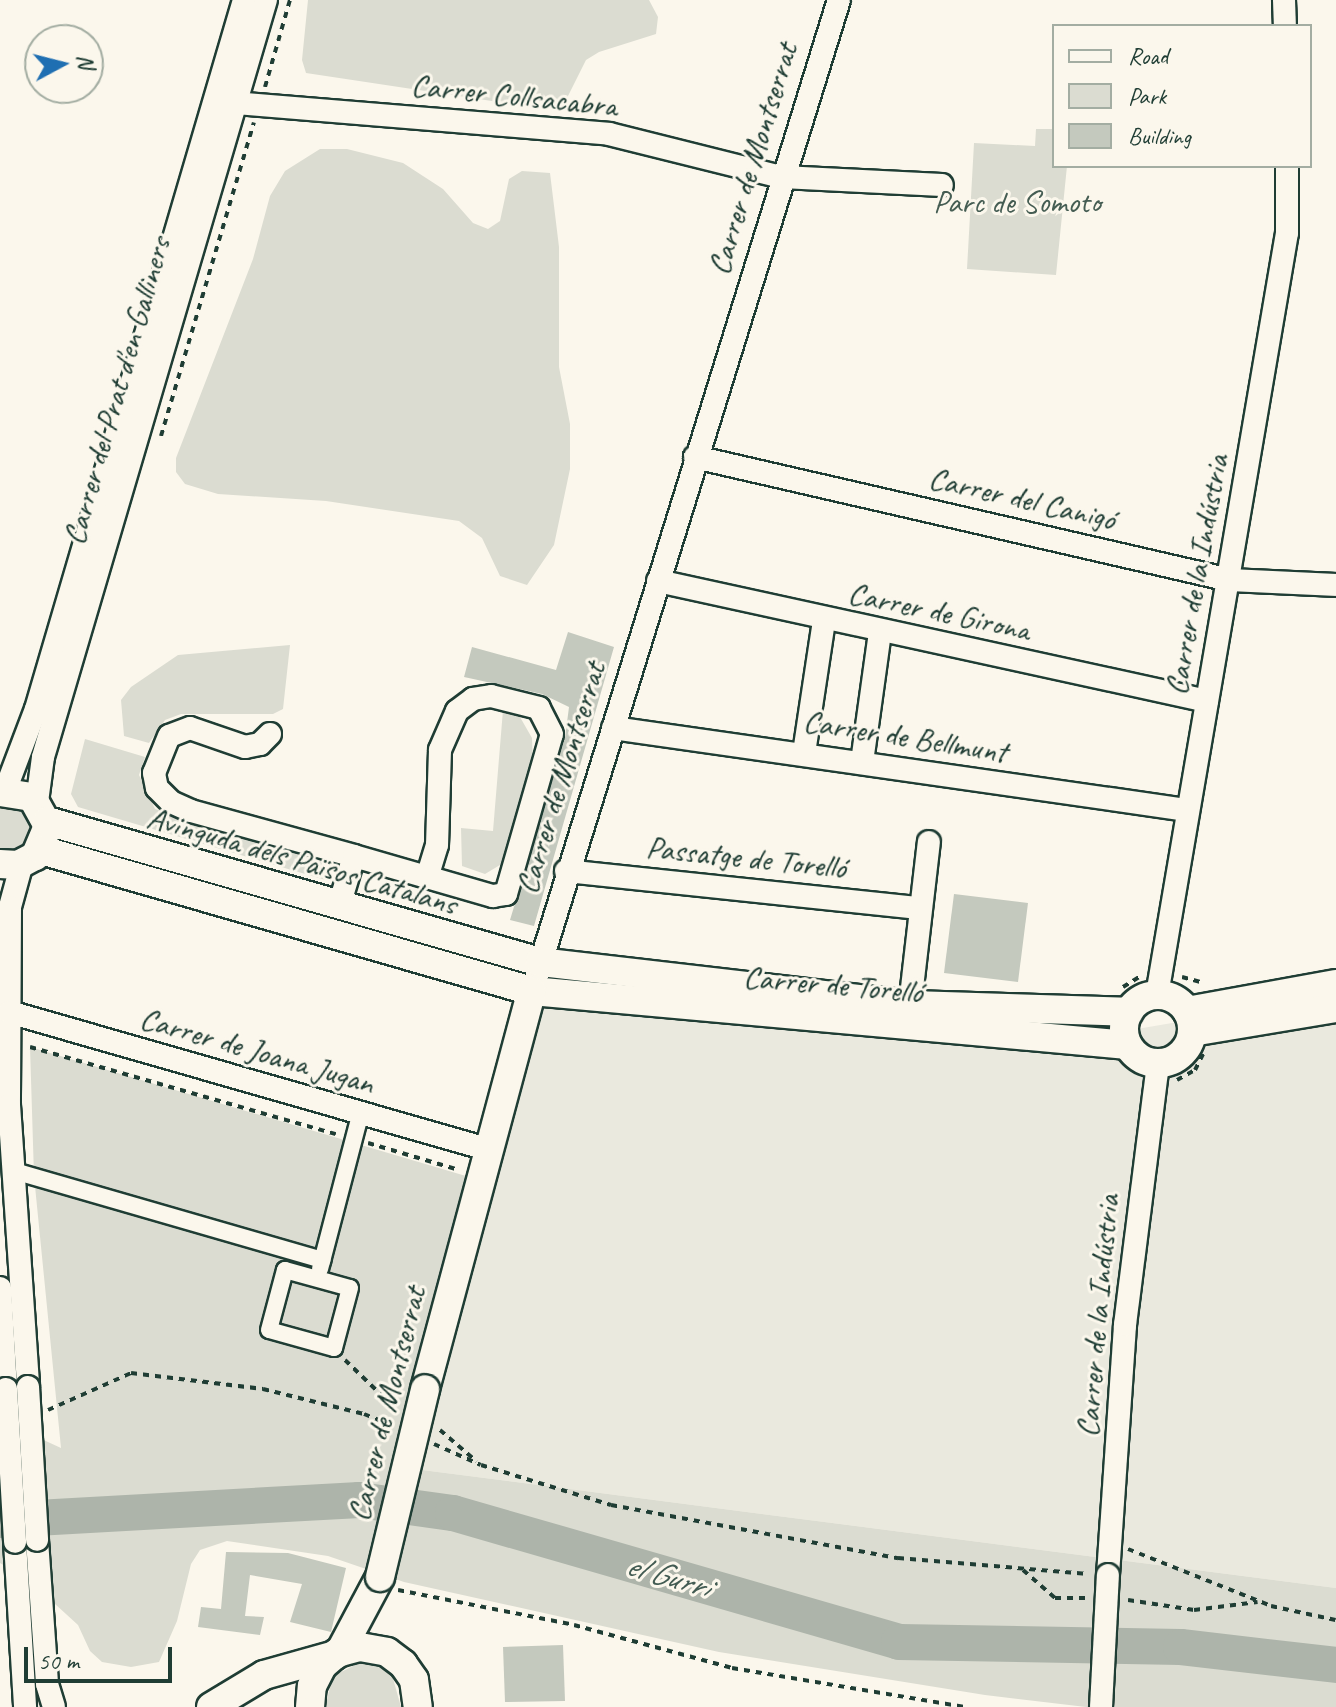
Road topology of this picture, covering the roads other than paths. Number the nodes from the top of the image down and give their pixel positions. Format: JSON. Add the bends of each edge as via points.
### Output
{"nodes":[{"id":1,"x":244,"y":0,"type":"edge"},
{"id":2,"x":266,"y":0,"type":"edge"},
{"id":3,"x":839,"y":0,"type":"edge"},
{"id":4,"x":1284,"y":0,"type":"edge"},
{"id":5,"x":1285,"y":24,"type":"edge"},
{"id":6,"x":235,"y":103,"type":"junction"},
{"id":7,"x":1287,"y":168,"type":"edge"},
{"id":8,"x":782,"y":177,"type":"junction"},
{"id":9,"x":942,"y":185,"type":"dead end"},
{"id":10,"x":695,"y":457,"type":"junction"},
{"id":11,"x":1230,"y":580,"type":"junction"},
{"id":12,"x":658,"y":581,"type":"junction"},
{"id":13,"x":1336,"y":585,"type":"edge"},
{"id":14,"x":824,"y":620,"type":"junction"},
{"id":15,"x":880,"y":632,"type":"junction"},
{"id":16,"x":1207,"y":701,"type":"junction"},
{"id":17,"x":613,"y":728,"type":"junction"},
{"id":18,"x":270,"y":734,"type":"dead end"},
{"id":19,"x":804,"y":753,"type":"junction"},
{"id":20,"x":862,"y":762,"type":"junction"},
{"id":21,"x":2,"y":792,"type":"edge"},
{"id":22,"x":1187,"y":810,"type":"junction"},
{"id":23,"x":42,"y":812,"type":"junction"},
{"id":24,"x":929,"y":842,"type":"dead end"},
{"id":25,"x":354,"y":856,"type":"junction"},
{"id":26,"x":21,"y":859,"type":"edge"},
{"id":27,"x":566,"y":871,"type":"junction"},
{"id":28,"x":427,"y":877,"type":"junction"},
{"id":29,"x":339,"y":906,"type":"junction"},
{"id":30,"x":920,"y":908,"type":"junction"},
{"id":31,"x":540,"y":962,"type":"junction"},
{"id":32,"x":1159,"y":983,"type":"junction"},
{"id":33,"x":1336,"y":984,"type":"edge"},
{"id":34,"x":532,"y":991,"type":"junction"},
{"id":35,"x":1124,"y":1002,"type":"junction"},
{"id":36,"x":910,"y":1005,"type":"junction"},
{"id":37,"x":1336,"y":1008,"type":"edge"},
{"id":38,"x":9,"y":1012,"type":"junction"},
{"id":39,"x":1190,"y":1022,"type":"junction"},
{"id":40,"x":1128,"y":1045,"type":"junction"},
{"id":41,"x":1158,"y":1063,"type":"junction"},
{"id":42,"x":360,"y":1115,"type":"junction"},
{"id":43,"x":487,"y":1149,"type":"junction"},
{"id":44,"x":14,"y":1171,"type":"junction"},
{"id":45,"x":322,"y":1260,"type":"junction"},
{"id":46,"x":318,"y":1279,"type":"junction"},
{"id":47,"x":0,"y":1288,"type":"edge"},
{"id":48,"x":17,"y":1388,"type":"junction"},
{"id":49,"x":26,"y":1541,"type":"junction"},
{"id":50,"x":383,"y":1583,"type":"junction"},
{"id":51,"x":337,"y":1654,"type":"junction"},
{"id":52,"x":393,"y":1655,"type":"junction"},
{"id":53,"x":239,"y":1692,"type":"junction"},
{"id":54,"x":421,"y":1705,"type":"edge"},
{"id":55,"x":25,"y":1707,"type":"edge"},
{"id":56,"x":54,"y":1707,"type":"edge"},
{"id":57,"x":211,"y":1707,"type":"edge"},
{"id":58,"x":310,"y":1707,"type":"edge"},
{"id":59,"x":1101,"y":1707,"type":"edge"}],
"edges":[{"from":1,"to":21,"type":"street","name":"Carrer del Prat d'en Galliners","via":[[36,709]]},
{"from":2,"to":6,"type":"street","name":"Carrer del Prat d'en Galliners"},
{"from":3,"to":8,"type":"street","name":"Carrer de Montserrat"},
{"from":4,"to":5,"type":"street"},
{"from":6,"to":8,"type":"street","name":"Carrer Collsacabra","via":[[609,134]]},
{"from":6,"to":23,"type":"street","name":"Carrer del Prat d'en Galliners","via":[[43,757]]},
{"from":7,"to":11,"type":"street","name":"Carrer de la Indústria","via":[[1287,233]]},
{"from":8,"to":9,"type":"street","name":"Carrer Collsacabra"},
{"from":8,"to":10,"type":"street","name":"Carrer de Montserrat"},
{"from":10,"to":11,"type":"street","name":"Carrer del Canigó"},
{"from":10,"to":12,"type":"street","name":"Carrer de Montserrat"},
{"from":11,"to":13,"type":"street","name":"Carrer del Canigó"},
{"from":11,"to":16,"type":"street","name":"Carrer de la Indústria"},
{"from":12,"to":14,"type":"street","name":"Carrer de Girona"},
{"from":12,"to":17,"type":"street","name":"Carrer de Montserrat"},
{"from":14,"to":15,"type":"street","name":"Carrer de Girona"},
{"from":14,"to":19,"type":"street"},
{"from":15,"to":16,"type":"street","name":"Carrer de Girona"},
{"from":15,"to":20,"type":"street"},
{"from":16,"to":22,"type":"street","name":"Carrer de la Indústria"},
{"from":17,"to":19,"type":"street","name":"Carrer de Bellmunt"},
{"from":17,"to":27,"type":"street","name":"Carrer de Montserrat"},
{"from":18,"to":25,"type":"street","via":[[260,744],[245,747],[190,728],[169,736],[154,773],[157,788],[191,811]]},
{"from":19,"to":20,"type":"street","name":"Carrer de Bellmunt"},
{"from":20,"to":22,"type":"street","name":"Carrer de Bellmunt"},
{"from":21,"to":23,"type":"street","name":"Avinguda dels Països Catalans"},
{"from":22,"to":32,"type":"street","name":"Carrer de la Indústria"},
{"from":23,"to":26,"type":"street"},
{"from":23,"to":29,"type":"street","name":"Avinguda dels Països Catalans"},
{"from":24,"to":30,"type":"street"},
{"from":25,"to":28,"type":"street"},
{"from":25,"to":29,"type":"street"},
{"from":26,"to":34,"type":"street","name":"Avinguda dels Països Catalans"},
{"from":26,"to":38,"type":"street","via":[[10,907]]},
{"from":27,"to":30,"type":"street","name":"Passatge de Torelló"},
{"from":27,"to":31,"type":"street","name":"Carrer de Montserrat"},
{"from":28,"to":28,"type":"street","via":[[493,896],[510,890],[552,734],[539,708],[491,696],[473,699],[457,711],[440,750],[437,845]]},
{"from":29,"to":31,"type":"street","name":"Avinguda dels Països Catalans"},
{"from":30,"to":36,"type":"street"},
{"from":31,"to":34,"type":"street","name":"Carrer de Montserrat"},
{"from":31,"to":36,"type":"street","name":"Carrer de Torelló"},
{"from":32,"to":35,"type":"street","via":[[1141,999]]},
{"from":32,"to":39,"type":"street"},
{"from":33,"to":39,"type":"street"},
{"from":34,"to":40,"type":"street","name":"Carrer de Torelló"},
{"from":34,"to":43,"type":"street","name":"Carrer de Montserrat"},
{"from":35,"to":36,"type":"street","name":"Carrer de Torelló"},
{"from":35,"to":40,"type":"street"},
{"from":37,"to":39,"type":"street"},
{"from":38,"to":42,"type":"street","name":"Carrer de Joana Jugan"},
{"from":38,"to":44,"type":"street"},
{"from":39,"to":41,"type":"street","via":[[1181,1054]]},
{"from":40,"to":41,"type":"street","via":[[1140,1058]]},
{"from":41,"to":59,"type":"street","name":"Carrer de la Indústria","bridge":true,"via":[[1125,1325]]},
{"from":42,"to":43,"type":"street","name":"Carrer de Joana Jugan"},
{"from":42,"to":45,"type":"street"},
{"from":43,"to":50,"type":"street","name":"Carrer de Montserrat","bridge":true,"via":[[425,1389]]},
{"from":44,"to":45,"type":"street"},
{"from":44,"to":48,"type":"street"},
{"from":45,"to":46,"type":"street"},
{"from":46,"to":46,"type":"street","via":[[285,1270],[269,1330],[334,1348],[350,1288]]},
{"from":47,"to":48,"type":"street"},
{"from":48,"to":49,"type":"street","bridge":true},
{"from":49,"to":55,"type":"street"},
{"from":49,"to":56,"type":"street"},
{"from":50,"to":51,"type":"street","name":"Carrer de Montserrat"},
{"from":50,"to":52,"type":"street","name":"Carrer de Montserrat","via":[[382,1629]]},
{"from":51,"to":52,"type":"street","via":[[367,1647]]},
{"from":51,"to":53,"type":"street","via":[[264,1675]]},
{"from":51,"to":58,"type":"street","name":"Carrer de Montserrat","via":[[314,1680]]},
{"from":52,"to":54,"type":"street","name":"Carrer de Montserrat","via":[[411,1674]]},
{"from":53,"to":57,"type":"street"},
{"from":53,"to":58,"type":"street","via":[[278,1687]]}]}
